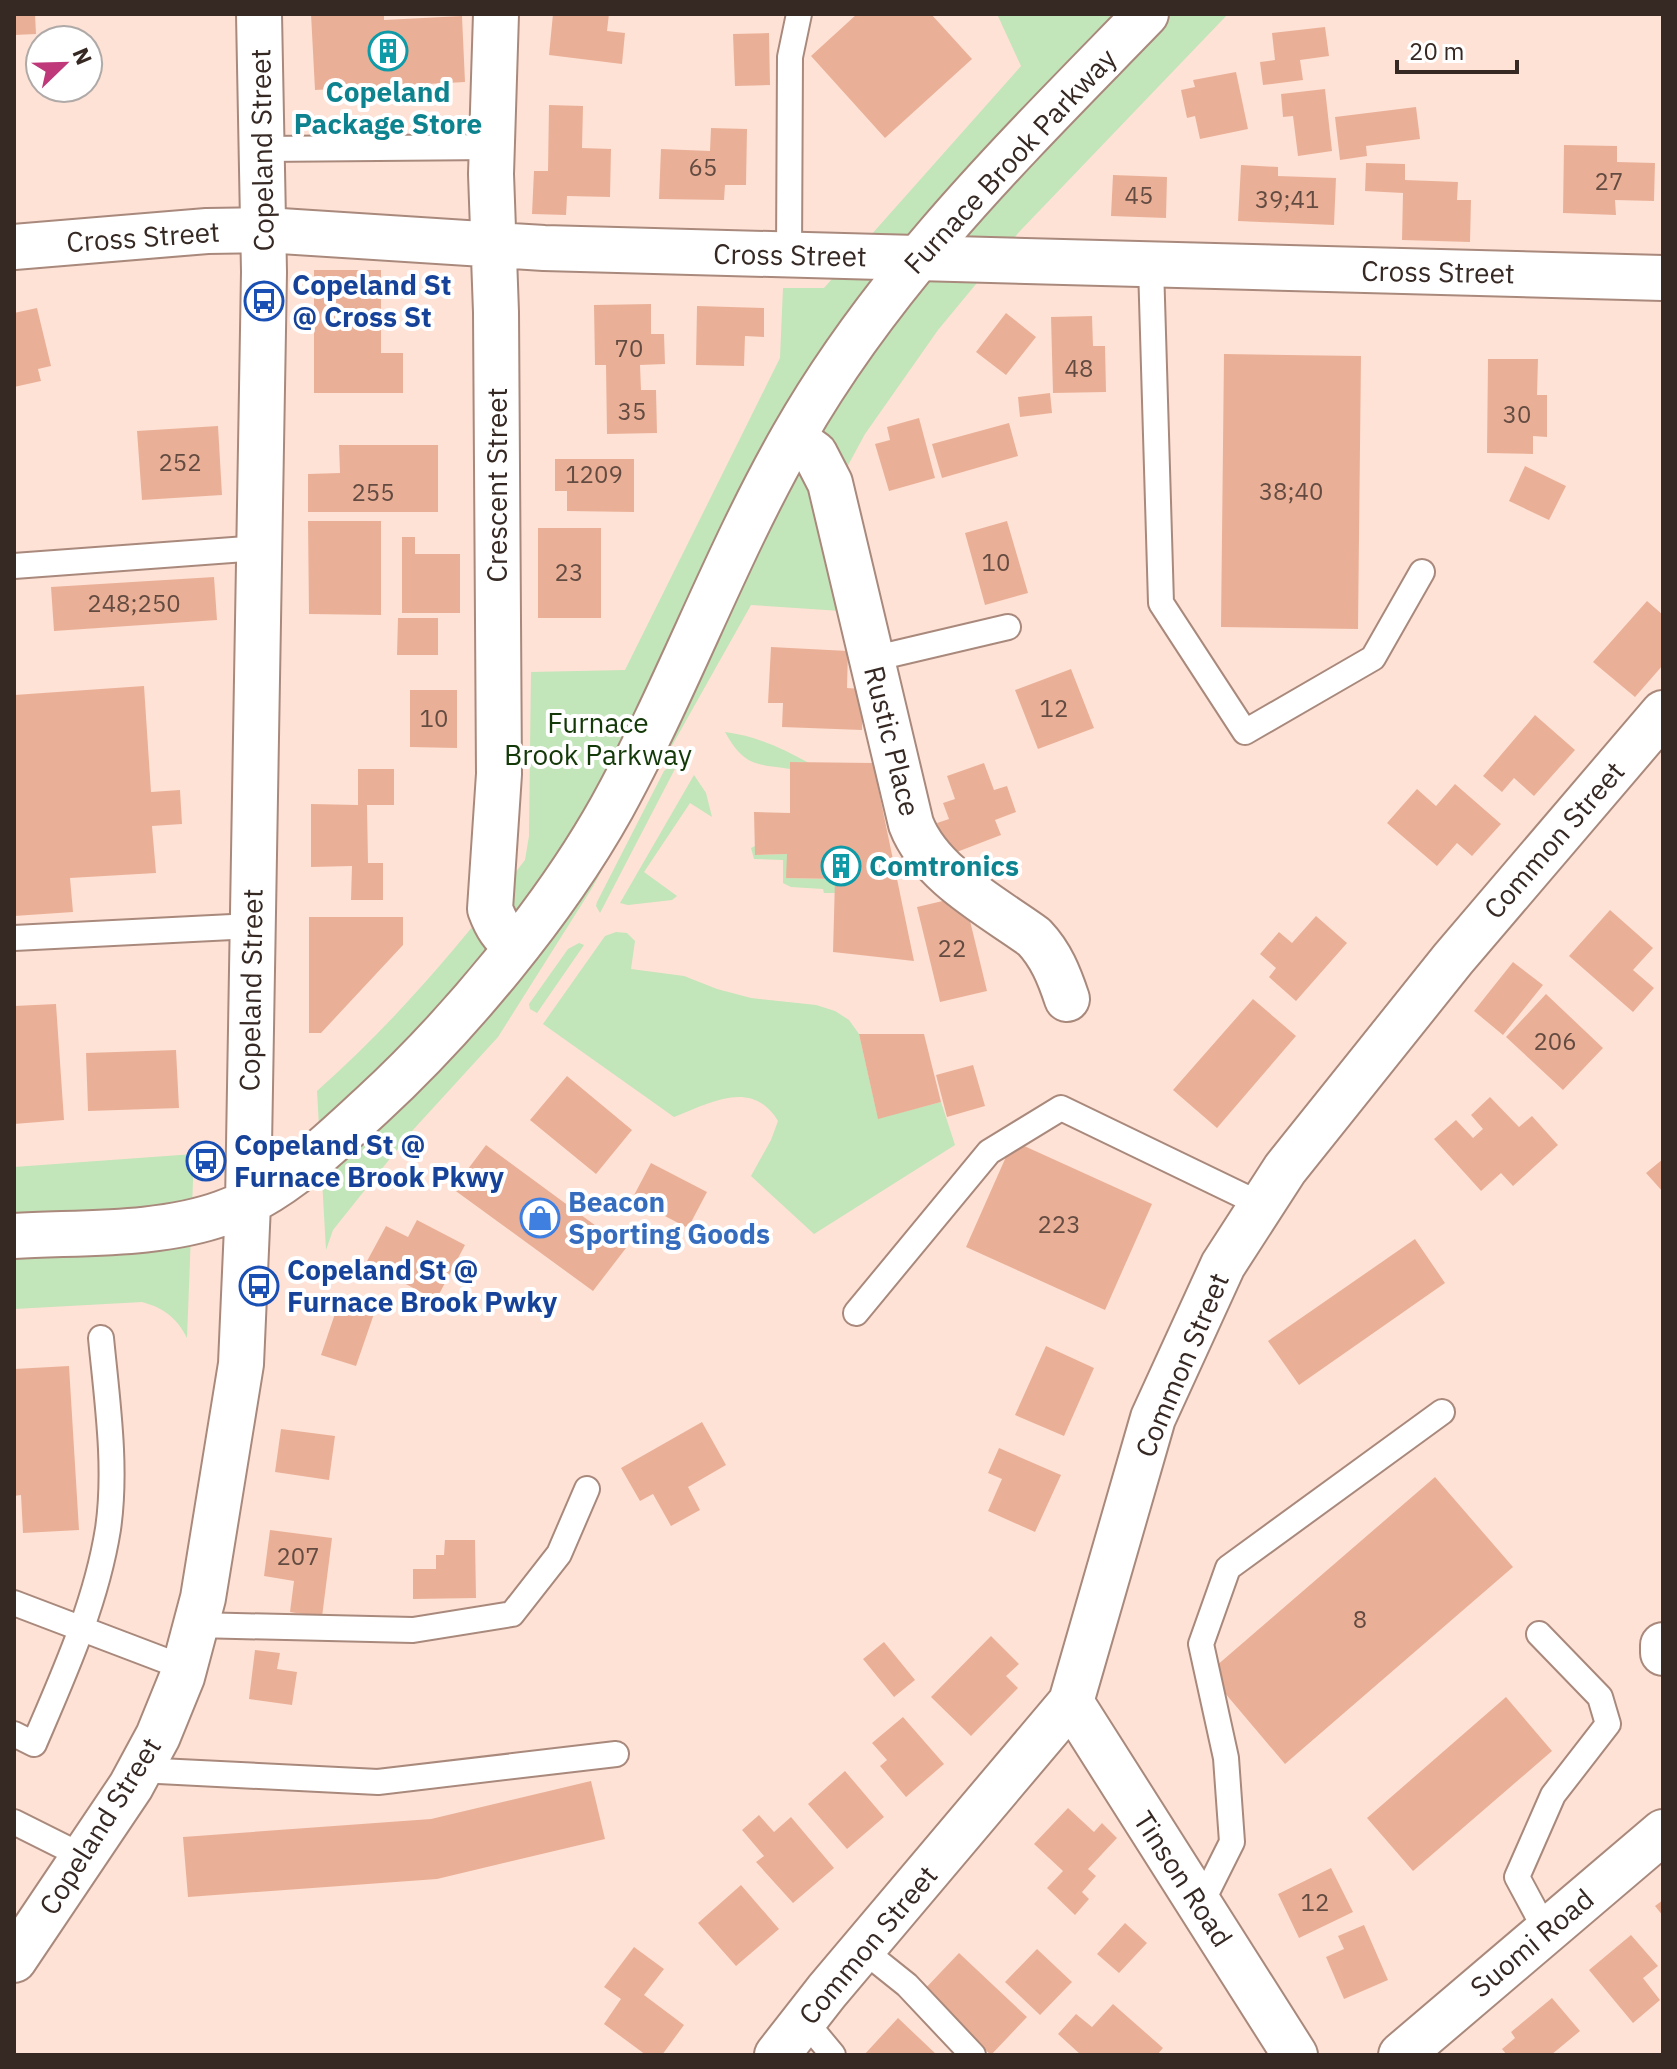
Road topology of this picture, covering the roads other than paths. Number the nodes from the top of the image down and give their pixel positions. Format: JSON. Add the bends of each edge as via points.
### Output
{"nodes":[{"id":1,"x":259,"y":14,"type":"edge"},
{"id":2,"x":496,"y":14,"type":"edge"},
{"id":3,"x":799,"y":14,"type":"edge"},
{"id":4,"x":1146,"y":14,"type":"edge"},
{"id":5,"x":492,"y":147,"type":"junction"},
{"id":6,"x":263,"y":149,"type":"junction"},
{"id":7,"x":265,"y":230,"type":"junction"},
{"id":8,"x":492,"y":245,"type":"junction"},
{"id":9,"x":14,"y":247,"type":"edge"},
{"id":10,"x":789,"y":255,"type":"junction"},
{"id":11,"x":918,"y":258,"type":"junction"},
{"id":12,"x":1151,"y":266,"type":"junction"},
{"id":13,"x":1663,"y":278,"type":"edge"},
{"id":14,"x":793,"y":438,"type":"junction"},
{"id":15,"x":259,"y":548,"type":"junction"},
{"id":16,"x":14,"y":566,"type":"edge"},
{"id":17,"x":1422,"y":572,"type":"dead end"},
{"id":18,"x":1008,"y":627,"type":"dead end"},
{"id":19,"x":872,"y":659,"type":"junction"},
{"id":20,"x":1663,"y":713,"type":"edge"},
{"id":21,"x":252,"y":926,"type":"junction"},
{"id":22,"x":14,"y":938,"type":"edge"},
{"id":23,"x":516,"y":946,"type":"junction"},
{"id":24,"x":1067,"y":999,"type":"dead end"},
{"id":25,"x":248,"y":1204,"type":"junction"},
{"id":26,"x":1262,"y":1205,"type":"junction"},
{"id":27,"x":14,"y":1236,"type":"edge"},
{"id":28,"x":856,"y":1313,"type":"dead end"},
{"id":29,"x":101,"y":1338,"type":"dead end"},
{"id":30,"x":1442,"y":1412,"type":"dead end"},
{"id":31,"x":587,"y":1489,"type":"dead end"},
{"id":32,"x":14,"y":1603,"type":"edge"},
{"id":33,"x":196,"y":1625,"type":"junction"},
{"id":34,"x":83,"y":1629,"type":"junction"},
{"id":35,"x":1539,"y":1634,"type":"dead end"},
{"id":36,"x":1663,"y":1645,"type":"edge"},
{"id":37,"x":1663,"y":1653,"type":"edge"},
{"id":38,"x":185,"y":1668,"type":"junction"},
{"id":39,"x":1071,"y":1702,"type":"junction"},
{"id":40,"x":14,"y":1734,"type":"edge"},
{"id":41,"x":616,"y":1754,"type":"dead end"},
{"id":42,"x":139,"y":1770,"type":"junction"},
{"id":43,"x":14,"y":1822,"type":"edge"},
{"id":44,"x":1663,"y":1832,"type":"edge"},
{"id":45,"x":84,"y":1857,"type":"junction"},
{"id":46,"x":1200,"y":1906,"type":"junction"},
{"id":47,"x":1546,"y":1931,"type":"junction"},
{"id":48,"x":862,"y":1949,"type":"junction"},
{"id":49,"x":14,"y":1960,"type":"edge"},
{"id":50,"x":804,"y":2020,"type":"junction"},
{"id":51,"x":777,"y":2055,"type":"edge"},
{"id":52,"x":833,"y":2055,"type":"edge"},
{"id":53,"x":973,"y":2055,"type":"edge"},
{"id":54,"x":1295,"y":2055,"type":"edge"},
{"id":55,"x":1401,"y":2055,"type":"edge"}],
"edges":[{"from":1,"to":6,"type":"street","name":"Copeland Street"},
{"from":2,"to":5,"type":"street","name":"Crescent Street"},
{"from":3,"to":10,"type":"lane","via":[[790,57]]},
{"from":4,"to":11,"type":"street","name":"Furnace Brook Parkway","via":[[1001,162]]},
{"from":5,"to":6,"type":"lane"},
{"from":5,"to":8,"type":"street","name":"Crescent Street"},
{"from":6,"to":7,"type":"street","name":"Copeland Street"},
{"from":7,"to":8,"type":"street","name":"Cross Street"},
{"from":7,"to":9,"type":"street","name":"Cross Street"},
{"from":7,"to":15,"type":"street","name":"Copeland Street"},
{"from":8,"to":10,"type":"street","name":"Cross Street"},
{"from":8,"to":23,"type":"street","name":"Crescent Street","via":[[499,774],[490,909],[496,925]]},
{"from":10,"to":11,"type":"street","name":"Cross Street"},
{"from":11,"to":12,"type":"street","name":"Cross Street"},
{"from":11,"to":14,"type":"street","name":"Furnace Brook Parkway"},
{"from":12,"to":13,"type":"street","name":"Cross Street"},
{"from":12,"to":17,"type":"lane","via":[[1161,603],[1245,732],[1373,658]]},
{"from":14,"to":19,"type":"street","name":"Rustic Place","via":[[815,454],[830,483]]},
{"from":14,"to":23,"type":"street","name":"Furnace Brook Parkway","via":[[611,809]]},
{"from":15,"to":16,"type":"lane"},
{"from":15,"to":21,"type":"street","name":"Copeland Street"},
{"from":18,"to":19,"type":"lane"},
{"from":19,"to":24,"type":"street","name":"Rustic Place","via":[[918,841],[942,870],[1034,937],[1054,964]]},
{"from":20,"to":26,"type":"street","name":"Common Street","via":[[1453,959]]},
{"from":21,"to":22,"type":"lane"},
{"from":21,"to":25,"type":"street","name":"Copeland Street"},
{"from":23,"to":25,"type":"street","name":"Furnace Brook Parkway","via":[[389,1089],[292,1174]]},
{"from":25,"to":27,"type":"street","name":"Furnace Brook Parkway","via":[[178,1225]]},
{"from":25,"to":33,"type":"street","name":"Copeland Street","via":[[241,1364]]},
{"from":26,"to":28,"type":"lane","via":[[1061,1108],[989,1152]]},
{"from":26,"to":39,"type":"street","name":"Common Street","via":[[1223,1265],[1153,1418]]},
{"from":29,"to":34,"type":"lane","via":[[111,1443],[108,1528]]},
{"from":30,"to":46,"type":"lane","via":[[1228,1568],[1201,1644],[1226,1758],[1232,1842]]},
{"from":31,"to":33,"type":"lane","via":[[559,1554],[512,1614],[413,1630]]},
{"from":32,"to":34,"type":"lane"},
{"from":33,"to":38,"type":"street","name":"Copeland Street"},
{"from":34,"to":38,"type":"lane"},
{"from":34,"to":40,"type":"lane","via":[[34,1744]]},
{"from":35,"to":47,"type":"lane","via":[[1600,1697],[1608,1724],[1553,1795],[1517,1877]]},
{"from":36,"to":37,"type":"street"},
{"from":38,"to":42,"type":"street","name":"Copeland Street"},
{"from":39,"to":46,"type":"street","name":"Tinson Road"},
{"from":39,"to":48,"type":"street","name":"Common Street"},
{"from":41,"to":42,"type":"lane","via":[[378,1782]]},
{"from":42,"to":45,"type":"street","name":"Copeland Street"},
{"from":43,"to":45,"type":"lane"},
{"from":44,"to":47,"type":"street","name":"Suomi Road"},
{"from":45,"to":49,"type":"street","name":"Copeland Street"},
{"from":46,"to":54,"type":"street","name":"Tinson Road"},
{"from":47,"to":55,"type":"street","name":"Suomi Road"},
{"from":48,"to":50,"type":"street","name":"Common Street"},
{"from":48,"to":53,"type":"lane","via":[[907,1985]]},
{"from":50,"to":51,"type":"street","name":"Common Street"},
{"from":50,"to":52,"type":"lane"}]}
